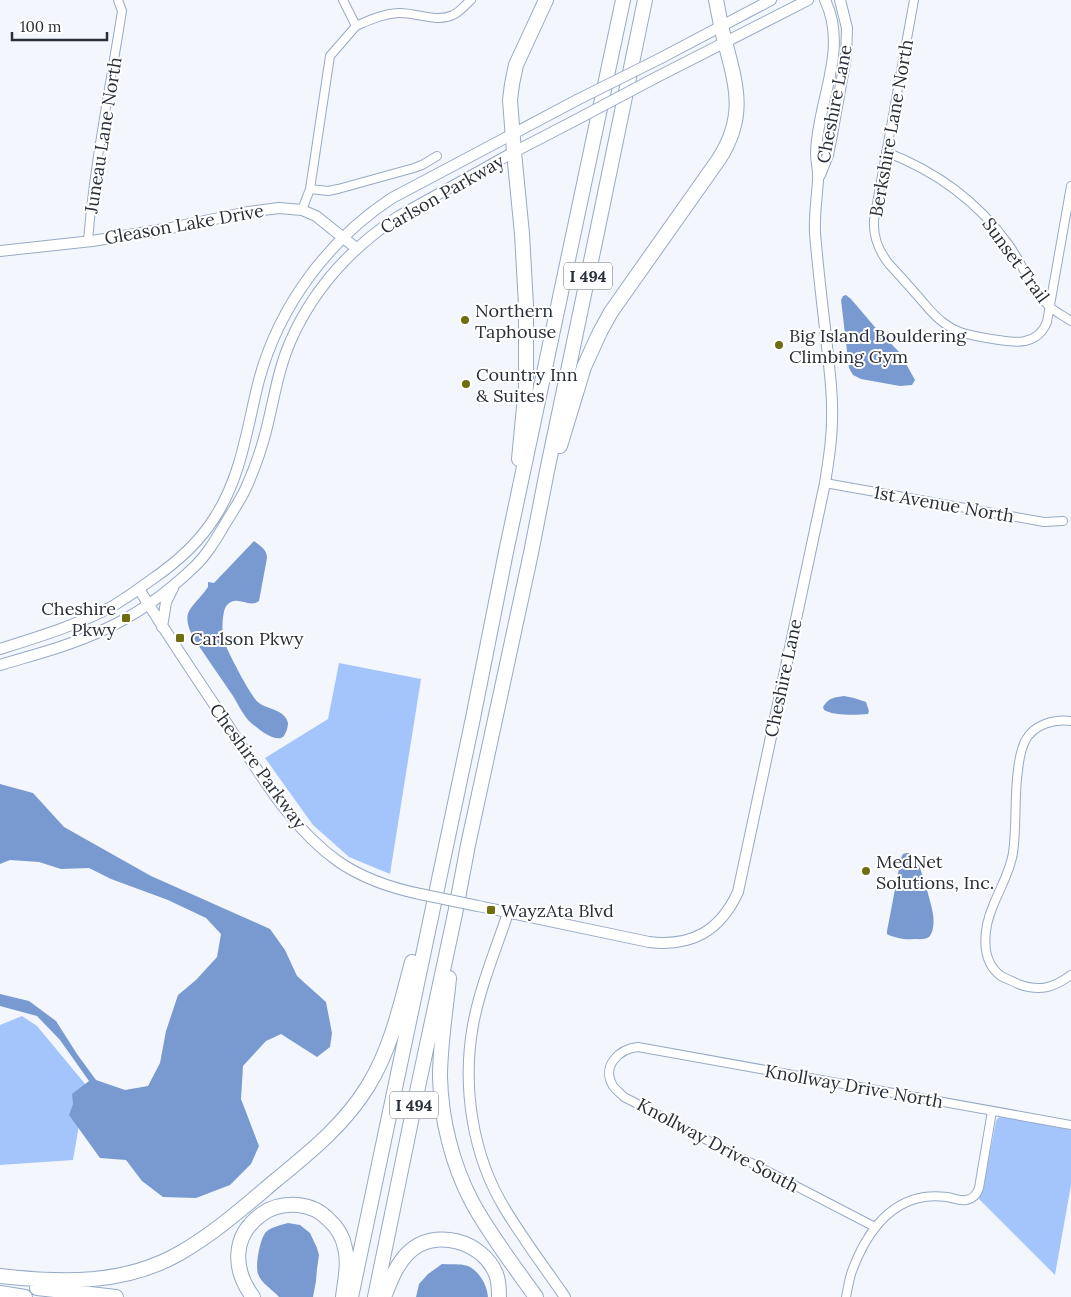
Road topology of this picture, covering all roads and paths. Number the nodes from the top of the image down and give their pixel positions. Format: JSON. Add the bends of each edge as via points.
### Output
{"nodes":[{"id":1,"x":118,"y":0,"type":"edge"},
{"id":2,"x":343,"y":0,"type":"edge"},
{"id":3,"x":471,"y":0,"type":"edge"},
{"id":4,"x":546,"y":0,"type":"edge"},
{"id":5,"x":623,"y":0,"type":"edge"},
{"id":6,"x":645,"y":0,"type":"edge"},
{"id":7,"x":716,"y":0,"type":"edge"},
{"id":8,"x":771,"y":0,"type":"edge"},
{"id":9,"x":808,"y":0,"type":"edge"},
{"id":10,"x":825,"y":0,"type":"edge"},
{"id":11,"x":840,"y":0,"type":"edge"},
{"id":12,"x":914,"y":0,"type":"edge"},
{"id":13,"x":356,"y":26,"type":"junction"},
{"id":14,"x":722,"y":26,"type":"junction"},
{"id":15,"x":725,"y":43,"type":"junction"},
{"id":16,"x":512,"y":133,"type":"junction"},
{"id":17,"x":514,"y":152,"type":"junction"},
{"id":18,"x":886,"y":152,"type":"junction"},
{"id":19,"x":437,"y":156,"type":"dead end"},
{"id":20,"x":818,"y":178,"type":"junction"},
{"id":21,"x":1071,"y":186,"type":"edge"},
{"id":22,"x":310,"y":189,"type":"junction"},
{"id":23,"x":302,"y":210,"type":"junction"},
{"id":24,"x":344,"y":238,"type":"junction"},
{"id":25,"x":88,"y":241,"type":"junction"},
{"id":26,"x":356,"y":248,"type":"junction"},
{"id":27,"x":0,"y":252,"type":"edge"},
{"id":28,"x":1050,"y":306,"type":"junction"},
{"id":29,"x":1071,"y":321,"type":"edge"},
{"id":30,"x":825,"y":483,"type":"junction"},
{"id":31,"x":1063,"y":521,"type":"dead end"},
{"id":32,"x":506,"y":552,"type":"junction"},
{"id":33,"x":531,"y":553,"type":"junction"},
{"id":34,"x":177,"y":582,"type":"junction"},
{"id":35,"x":139,"y":589,"type":"junction"},
{"id":36,"x":148,"y":604,"type":"junction"},
{"id":37,"x":162,"y":627,"type":"junction"},
{"id":38,"x":0,"y":649,"type":"edge"},
{"id":39,"x":0,"y":665,"type":"edge"},
{"id":40,"x":1071,"y":721,"type":"edge"},
{"id":41,"x":478,"y":906,"type":"joint"},
{"id":42,"x":508,"y":913,"type":"junction"},
{"id":43,"x":455,"y":914,"type":"junction"},
{"id":44,"x":430,"y":918,"type":"junction"},
{"id":45,"x":1071,"y":975,"type":"edge"},
{"id":46,"x":638,"y":1047,"type":"joint"},
{"id":47,"x":992,"y":1111,"type":"junction"},
{"id":48,"x":1071,"y":1124,"type":"edge"},
{"id":49,"x":875,"y":1227,"type":"junction"},
{"id":50,"x":0,"y":1276,"type":"edge"},
{"id":51,"x":0,"y":1282,"type":"edge"},
{"id":52,"x":0,"y":1293,"type":"edge"},
{"id":53,"x":25,"y":1297,"type":"edge"},
{"id":54,"x":116,"y":1297,"type":"edge"},
{"id":55,"x":253,"y":1297,"type":"edge"},
{"id":56,"x":343,"y":1297,"type":"edge"},
{"id":57,"x":351,"y":1297,"type":"edge"},
{"id":58,"x":375,"y":1297,"type":"edge"},
{"id":59,"x":384,"y":1297,"type":"edge"},
{"id":60,"x":499,"y":1297,"type":"edge"},
{"id":61,"x":536,"y":1297,"type":"edge"},
{"id":62,"x":565,"y":1297,"type":"edge"},
{"id":63,"x":846,"y":1297,"type":"edge"}],
"edges":[{"from":1,"to":25,"type":"street","name":"Juneau Lane North","via":[[122,11],[91,200]]},
{"from":2,"to":13,"type":"street"},
{"from":3,"to":13,"type":"street","via":[[454,18],[387,14]]},
{"from":4,"to":16,"type":"highway","via":[[516,65],[510,100]]},
{"from":5,"to":32,"type":"highway","number":"I 494"},
{"from":6,"to":33,"type":"highway","number":"I 494"},
{"from":7,"to":14,"type":"highway"},
{"from":8,"to":14,"type":"main road","name":"Carlson Parkway"},
{"from":9,"to":15,"type":"main road","name":"Carlson Parkway"},
{"from":10,"to":20,"type":"main road","name":"Cheshire Lane","via":[[832,21],[834,46],[816,153]]},
{"from":11,"to":20,"type":"main road","name":"Cheshire Lane","via":[[847,28],[845,67],[828,155]]},
{"from":12,"to":18,"type":"street","name":"Berkshire Lane North"},
{"from":13,"to":22,"type":"street","via":[[330,56]]},
{"from":14,"to":15,"type":"highway"},
{"from":14,"to":16,"type":"main road","name":"Carlson Parkway","bridge":true},
{"from":15,"to":17,"type":"main road","name":"Carlson Parkway","bridge":true},
{"from":15,"to":33,"type":"highway","via":[[736,100],[732,135],[719,159],[619,299],[595,343],[579,381]]},
{"from":16,"to":17,"type":"highway"},
{"from":16,"to":24,"type":"main road","name":"Carlson Parkway","via":[[392,198],[366,216]]},
{"from":17,"to":26,"type":"main road","name":"Carlson Parkway","via":[[399,216]]},
{"from":17,"to":32,"type":"highway","via":[[524,263],[526,386]]},
{"from":18,"to":28,"type":"street","name":"Sunset Trail","via":[[929,172],[980,211],[1010,246],[1035,289]]},
{"from":18,"to":28,"type":"street","name":"Berkshire Lane North","via":[[874,236],[882,255],[937,317],[953,329],[968,334],[1017,342],[1030,340],[1039,334]]},
{"from":19,"to":22,"type":"street","via":[[414,168],[358,184],[328,191]]},
{"from":20,"to":30,"type":"main road","name":"Cheshire Lane","via":[[815,230],[832,406]]},
{"from":21,"to":28,"type":"street","name":"Berkshire Lane North"},
{"from":22,"to":23,"type":"street"},
{"from":23,"to":24,"type":"main road","name":"Gleason Lake Drive","via":[[316,216]]},
{"from":23,"to":25,"type":"main road","name":"Gleason Lake Drive","via":[[268,209]]},
{"from":24,"to":26,"type":"main road","name":"Gleason Lake Drive"},
{"from":24,"to":35,"type":"main road","name":"Carlson Parkway","via":[[303,285],[275,334],[259,380],[238,469],[223,505],[195,544]]},
{"from":25,"to":27,"type":"main road","name":"Gleason Lake Drive"},
{"from":26,"to":34,"type":"main road","name":"Carlson Parkway","via":[[318,292],[291,340],[274,392],[260,452],[238,503],[208,551]]},
{"from":28,"to":29,"type":"street","name":"Sunset Trail"},
{"from":30,"to":31,"type":"street","name":"1st Avenue North","via":[[1044,522]]},
{"from":30,"to":42,"type":"main road","name":"Cheshire Lane","via":[[742,877],[732,906],[703,933],[664,944]]},
{"from":32,"to":44,"type":"highway","number":"I 494"},
{"from":33,"to":43,"type":"highway","number":"I 494"},
{"from":34,"to":36,"type":"main road","name":"Carlson Parkway"},
{"from":34,"to":37,"type":"main road","via":[[166,602]]},
{"from":35,"to":36,"type":"main road","name":"Cheshire Parkway"},
{"from":35,"to":38,"type":"main road","name":"Carlson Parkway","via":[[87,618]]},
{"from":36,"to":37,"type":"main road","name":"Cheshire Parkway"},
{"from":36,"to":39,"type":"main road","name":"Carlson Parkway","via":[[100,632]]},
{"from":37,"to":41,"type":"main road","name":"Cheshire Parkway","bridge":true,"via":[[276,798],[309,837],[357,873],[383,884]]},
{"from":40,"to":45,"type":"street","via":[[1058,720],[1042,725],[1026,739],[1020,753],[1013,855],[992,906],[985,939],[993,968],[1012,981],[1045,988]]},
{"from":41,"to":42,"type":"main road","name":"Cheshire Lane"},
{"from":42,"to":62,"type":"main road","via":[[473,1025],[468,1072],[472,1115],[481,1155],[495,1191]]},
{"from":43,"to":58,"type":"highway","number":"I 494"},
{"from":43,"to":61,"type":"highway","via":[[441,1062],[445,1121],[457,1168],[471,1199]]},
{"from":44,"to":50,"type":"highway","via":[[416,949],[393,1030],[377,1070],[355,1105],[317,1147],[221,1226],[180,1254],[154,1266],[92,1280]]},
{"from":44,"to":57,"type":"highway","number":"I 494"},
{"from":46,"to":47,"type":"street","name":"Knollway Drive North"},
{"from":46,"to":49,"type":"street","name":"Knollway Drive South","via":[[619,1053],[611,1066],[612,1084],[624,1097]]},
{"from":47,"to":48,"type":"street","name":"Knollway Drive North"},
{"from":47,"to":49,"type":"street","via":[[979,1188],[973,1198],[935,1196],[914,1199],[895,1208]]},
{"from":49,"to":63,"type":"street","via":[[852,1271]]},
{"from":51,"to":54,"type":"highway"},
{"from":52,"to":53,"type":"highway"},
{"from":55,"to":56,"type":"highway","via":[[239,1268],[241,1238],[257,1218],[272,1208],[286,1205],[316,1210],[339,1231],[346,1256]]},
{"from":59,"to":60,"type":"highway","via":[[395,1270],[408,1253],[424,1242],[443,1239],[460,1242],[483,1255],[496,1275]]}]}
